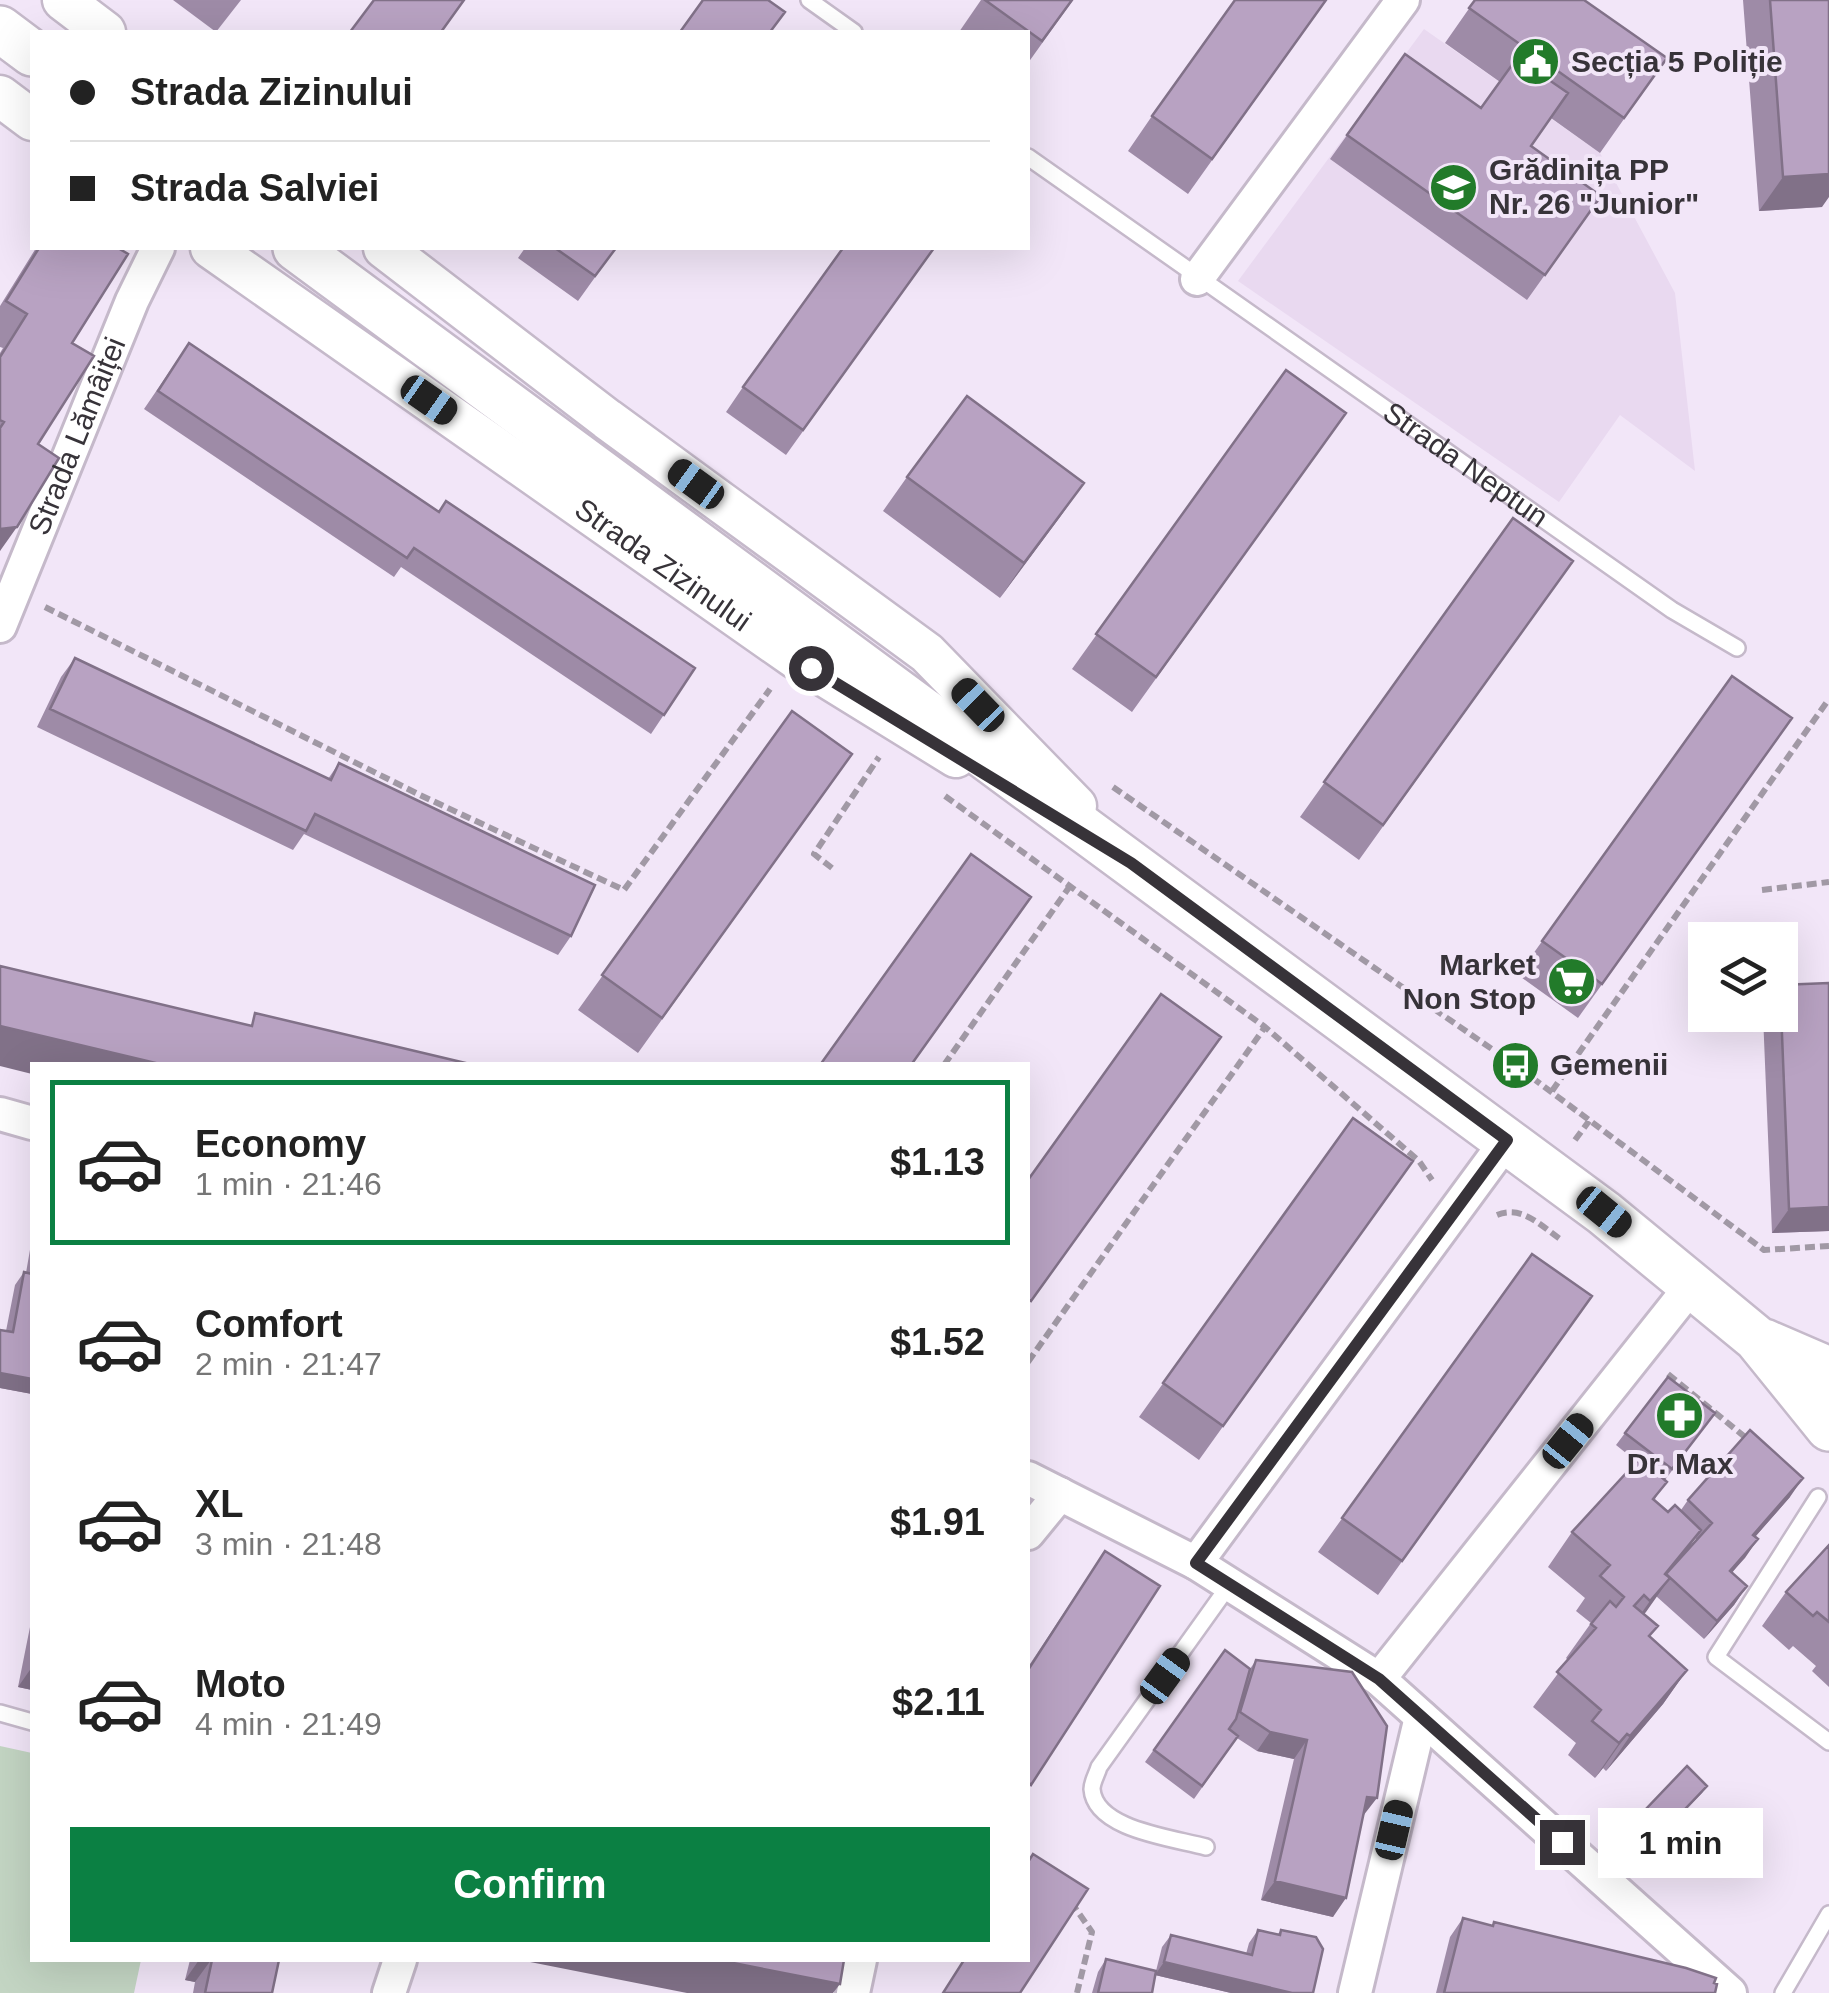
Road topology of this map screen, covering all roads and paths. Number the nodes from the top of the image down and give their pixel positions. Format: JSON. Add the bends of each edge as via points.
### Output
{"nodes":[{"id":1,"x":63,"y":0,"type":"edge"},
{"id":2,"x":809,"y":0,"type":"edge"},
{"id":3,"x":1403,"y":0,"type":"edge"},
{"id":4,"x":0,"y":29,"type":"edge"},
{"id":5,"x":102,"y":30,"type":"edge"},
{"id":6,"x":851,"y":30,"type":"edge"},
{"id":7,"x":30,"y":52,"type":"edge"},
{"id":8,"x":0,"y":96,"type":"edge"},
{"id":9,"x":30,"y":118,"type":"edge"},
{"id":10,"x":1030,"y":159,"type":"edge"},
{"id":11,"x":157,"y":250,"type":"edge"},
{"id":12,"x":214,"y":250,"type":"edge"},
{"id":13,"x":299,"y":250,"type":"edge"},
{"id":14,"x":387,"y":250,"type":"edge"},
{"id":15,"x":1196,"y":279,"type":"junction"},
{"id":16,"x":13,"y":591,"type":"junction"},
{"id":17,"x":0,"y":626,"type":"edge"},
{"id":18,"x":1737,"y":648,"type":"dead end"},
{"id":19,"x":794,"y":657,"type":"junction"},
{"id":20,"x":1829,"y":699,"type":"edge"},
{"id":21,"x":883,"y":752,"type":"dead end"},
{"id":22,"x":1099,"y":777,"type":"dead end"},
{"id":23,"x":1131,"y":863,"type":"junction"},
{"id":24,"x":832,"y":868,"type":"dead end"},
{"id":25,"x":1829,"y":882,"type":"edge"},
{"id":26,"x":1070,"y":886,"type":"dead end"},
{"id":27,"x":1762,"y":890,"type":"dead end"},
{"id":28,"x":1266,"y":1027,"type":"dead end"},
{"id":29,"x":946,"y":1062,"type":"edge"},
{"id":30,"x":1552,"y":1091,"type":"junction"},
{"id":31,"x":0,"y":1114,"type":"edge"},
{"id":32,"x":30,"y":1122,"type":"edge"},
{"id":33,"x":1507,"y":1140,"type":"junction"},
{"id":34,"x":1829,"y":1246,"type":"edge"},
{"id":35,"x":1692,"y":1284,"type":"junction"},
{"id":36,"x":1757,"y":1339,"type":"junction"},
{"id":37,"x":1638,"y":1352,"type":"junction"},
{"id":38,"x":1030,"y":1359,"type":"edge"},
{"id":39,"x":1829,"y":1370,"type":"edge"},
{"id":40,"x":1829,"y":1428,"type":"edge"},
{"id":41,"x":1758,"y":1448,"type":"edge"},
{"id":42,"x":1030,"y":1479,"type":"edge"},
{"id":43,"x":1060,"y":1494,"type":"junction"},
{"id":44,"x":1818,"y":1497,"type":"dead end"},
{"id":45,"x":1030,"y":1530,"type":"edge"},
{"id":46,"x":1196,"y":1563,"type":"junction"},
{"id":47,"x":1230,"y":1584,"type":"junction"},
{"id":48,"x":1379,"y":1679,"type":"junction"},
{"id":49,"x":0,"y":1713,"type":"edge"},
{"id":50,"x":1421,"y":1717,"type":"junction"},
{"id":51,"x":30,"y":1721,"type":"edge"},
{"id":52,"x":1829,"y":1742,"type":"edge"},
{"id":53,"x":1206,"y":1847,"type":"dead end"},
{"id":54,"x":1061,"y":1888,"type":"edge"},
{"id":55,"x":1829,"y":1914,"type":"edge"},
{"id":56,"x":399,"y":1962,"type":"edge"},
{"id":57,"x":860,"y":1962,"type":"edge"},
{"id":58,"x":389,"y":1993,"type":"edge"},
{"id":59,"x":853,"y":1993,"type":"edge"},
{"id":60,"x":1077,"y":1993,"type":"edge"},
{"id":61,"x":1356,"y":1993,"type":"edge"},
{"id":62,"x":1730,"y":1993,"type":"edge"},
{"id":63,"x":1784,"y":1993,"type":"edge"}],
"edges":[{"from":1,"to":5,"type":"street"},
{"from":2,"to":6,"type":"lane"},
{"from":3,"to":15,"type":"street"},
{"from":4,"to":7,"type":"main road"},
{"from":8,"to":9,"type":"street"},
{"from":10,"to":15,"type":"lane","name":"Strada Neptun"},
{"from":11,"to":16,"type":"street","name":"Strada Lămâiței"},
{"from":12,"to":19,"type":"street","name":"Strada Zizinului"},
{"from":13,"to":23,"type":"main road","name":"Strada Zizinului"},
{"from":14,"to":23,"type":"street","name":"Strada Zizinului","via":[[927,653]]},
{"from":15,"to":18,"type":"lane","name":"Strada Neptun","via":[[1672,610]]},
{"from":16,"to":17,"type":"street","name":"Strada Lămâiței"},
{"from":16,"to":19,"type":"path","via":[[624,890]]},
{"from":19,"to":23,"type":"street","name":"Strada Zizinului"},
{"from":20,"to":30,"type":"path"},
{"from":21,"to":24,"type":"path","via":[[814,854]]},
{"from":22,"to":30,"type":"path"},
{"from":23,"to":33,"type":"main road","name":"Strada Zizinului"},
{"from":25,"to":27,"type":"path"},
{"from":26,"to":29,"type":"path"},
{"from":28,"to":38,"type":"path"},
{"from":30,"to":34,"type":"path","via":[[1764,1250]]},
{"from":31,"to":32,"type":"street"},
{"from":33,"to":35,"type":"main road","name":"Strada Zizinului"},
{"from":33,"to":46,"type":"street"},
{"from":35,"to":36,"type":"main road","name":"Strada Zizinului"},
{"from":35,"to":37,"type":"street"},
{"from":36,"to":39,"type":"main road","name":"Strada Zizinului"},
{"from":36,"to":40,"type":"main road","name":"Strada Zizinului"},
{"from":37,"to":41,"type":"path"},
{"from":37,"to":48,"type":"street"},
{"from":42,"to":43,"type":"street"},
{"from":43,"to":45,"type":"street"},
{"from":43,"to":46,"type":"street"},
{"from":44,"to":52,"type":"lane","via":[[1716,1657]]},
{"from":46,"to":47,"type":"street"},
{"from":47,"to":48,"type":"street"},
{"from":47,"to":53,"type":"lane","via":[[1099,1767],[1092,1787],[1098,1808],[1117,1823]]},
{"from":48,"to":50,"type":"street"},
{"from":49,"to":51,"type":"lane"},
{"from":50,"to":61,"type":"street"},
{"from":50,"to":62,"type":"street"},
{"from":54,"to":60,"type":"path","via":[[1092,1932]]},
{"from":55,"to":63,"type":"lane"},
{"from":56,"to":58,"type":"street"},
{"from":57,"to":59,"type":"street"}]}
